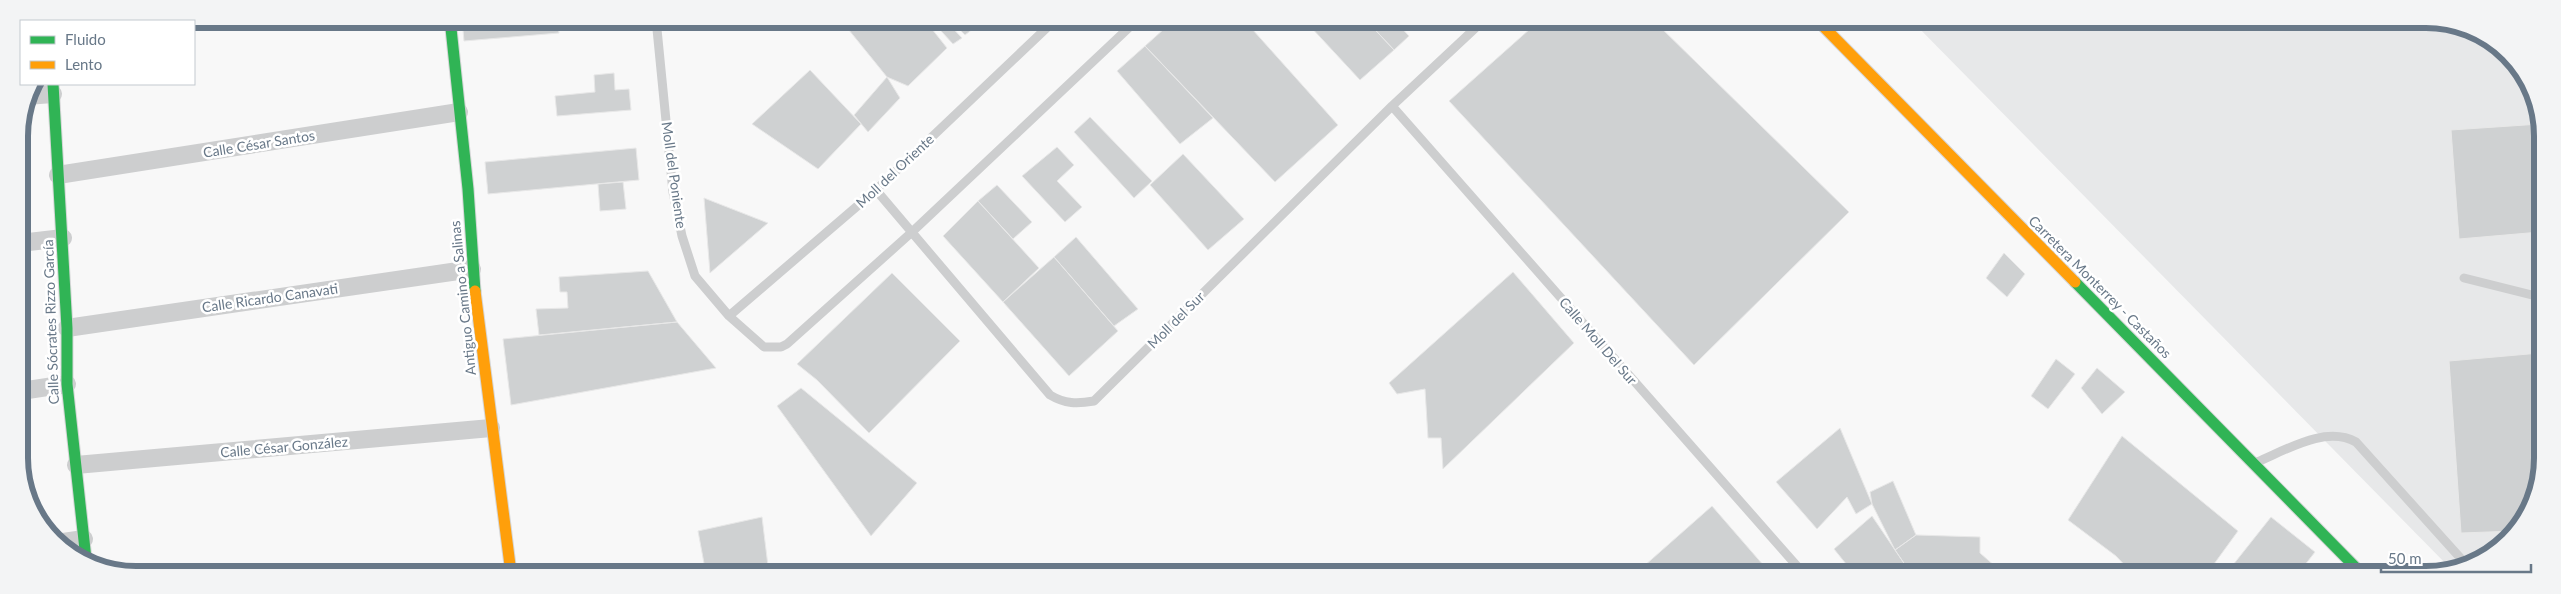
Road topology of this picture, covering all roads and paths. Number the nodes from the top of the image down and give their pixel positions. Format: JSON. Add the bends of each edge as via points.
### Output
{"nodes":[{"id":1,"x":451,"y":28,"type":"edge"},
{"id":2,"x":657,"y":28,"type":"edge"},
{"id":3,"x":1047,"y":28,"type":"edge"},
{"id":4,"x":1129,"y":28,"type":"edge"},
{"id":5,"x":1475,"y":28,"type":"edge"},
{"id":6,"x":1825,"y":28,"type":"edge"},
{"id":7,"x":53,"y":89,"type":"edge"},
{"id":8,"x":37,"y":93,"type":"edge"},
{"id":9,"x":1392,"y":106,"type":"junction"},
{"id":10,"x":459,"y":112,"type":"junction"},
{"id":11,"x":58,"y":175,"type":"junction"},
{"id":12,"x":876,"y":190,"type":"junction"},
{"id":13,"x":912,"y":232,"type":"junction"},
{"id":14,"x":63,"y":238,"type":"junction"},
{"id":15,"x":28,"y":242,"type":"edge"},
{"id":16,"x":472,"y":269,"type":"junction"},
{"id":17,"x":2464,"y":278,"type":"dead end"},
{"id":18,"x":2534,"y":296,"type":"edge"},
{"id":19,"x":729,"y":316,"type":"junction"},
{"id":20,"x":67,"y":328,"type":"junction"},
{"id":21,"x":67,"y":384,"type":"junction"},
{"id":22,"x":28,"y":390,"type":"edge"},
{"id":23,"x":492,"y":428,"type":"junction"},
{"id":24,"x":2254,"y":463,"type":"junction"},
{"id":25,"x":76,"y":465,"type":"junction"},
{"id":26,"x":84,"y":539,"type":"junction"},
{"id":27,"x":67,"y":541,"type":"edge"},
{"id":28,"x":86,"y":554,"type":"edge"},
{"id":29,"x":2462,"y":560,"type":"edge"},
{"id":30,"x":510,"y":566,"type":"edge"},
{"id":31,"x":1797,"y":566,"type":"edge"},
{"id":32,"x":2354,"y":566,"type":"edge"}],
"edges":[{"from":1,"to":10,"type":"street","name":"Antiguo Camino a Salinas"},
{"from":2,"to":19,"type":"lane","name":"Moll del Poniente","via":[[673,192],[682,236],[695,276]]},
{"from":3,"to":12,"type":"lane","name":"Moll del Oriente"},
{"from":4,"to":13,"type":"lane","name":"Moll del Poniente"},
{"from":5,"to":9,"type":"lane","name":"Moll del Sur"},
{"from":6,"to":24,"type":"street","name":"Carretera Monterrey - Castaños"},
{"from":7,"to":8,"type":"street"},
{"from":7,"to":11,"type":"street","name":"Calle Sócrates Rizzo García"},
{"from":9,"to":13,"type":"lane","name":"Moll del Sur","via":[[1094,401],[1062,402],[1050,395]]},
{"from":9,"to":31,"type":"lane","name":"Calle Moll Del Sur"},
{"from":10,"to":11,"type":"street","name":"Calle César Santos"},
{"from":10,"to":16,"type":"street","name":"Antiguo Camino a Salinas"},
{"from":11,"to":14,"type":"street","name":"Calle Sócrates Rizzo García"},
{"from":12,"to":13,"type":"lane","name":"Moll del Sur"},
{"from":12,"to":19,"type":"lane","name":"Moll del Oriente"},
{"from":13,"to":19,"type":"lane","name":"Moll del Poniente","via":[[781,347],[764,346]]},
{"from":14,"to":15,"type":"street"},
{"from":14,"to":20,"type":"street","name":"Calle Sócrates Rizzo García"},
{"from":16,"to":20,"type":"street","name":"Calle Ricardo Canavati"},
{"from":16,"to":23,"type":"street","name":"Antiguo Camino a Salinas"},
{"from":17,"to":18,"type":"lane"},
{"from":20,"to":21,"type":"street","name":"Calle Sócrates Rizzo García"},
{"from":21,"to":22,"type":"street"},
{"from":21,"to":25,"type":"street","name":"Calle Sócrates Rizzo García"},
{"from":23,"to":25,"type":"street","name":"Calle César González"},
{"from":23,"to":30,"type":"street","name":"Antiguo Camino a Salinas"},
{"from":24,"to":29,"type":"lane","via":[[2327,436],[2346,437],[2362,449]]},
{"from":24,"to":32,"type":"street","name":"Carretera Monterrey - Castaños"},
{"from":25,"to":26,"type":"street","name":"Calle Sócrates Rizzo García"},
{"from":26,"to":27,"type":"street"},
{"from":26,"to":28,"type":"street","name":"Calle Sócrates Rizzo García"}]}
